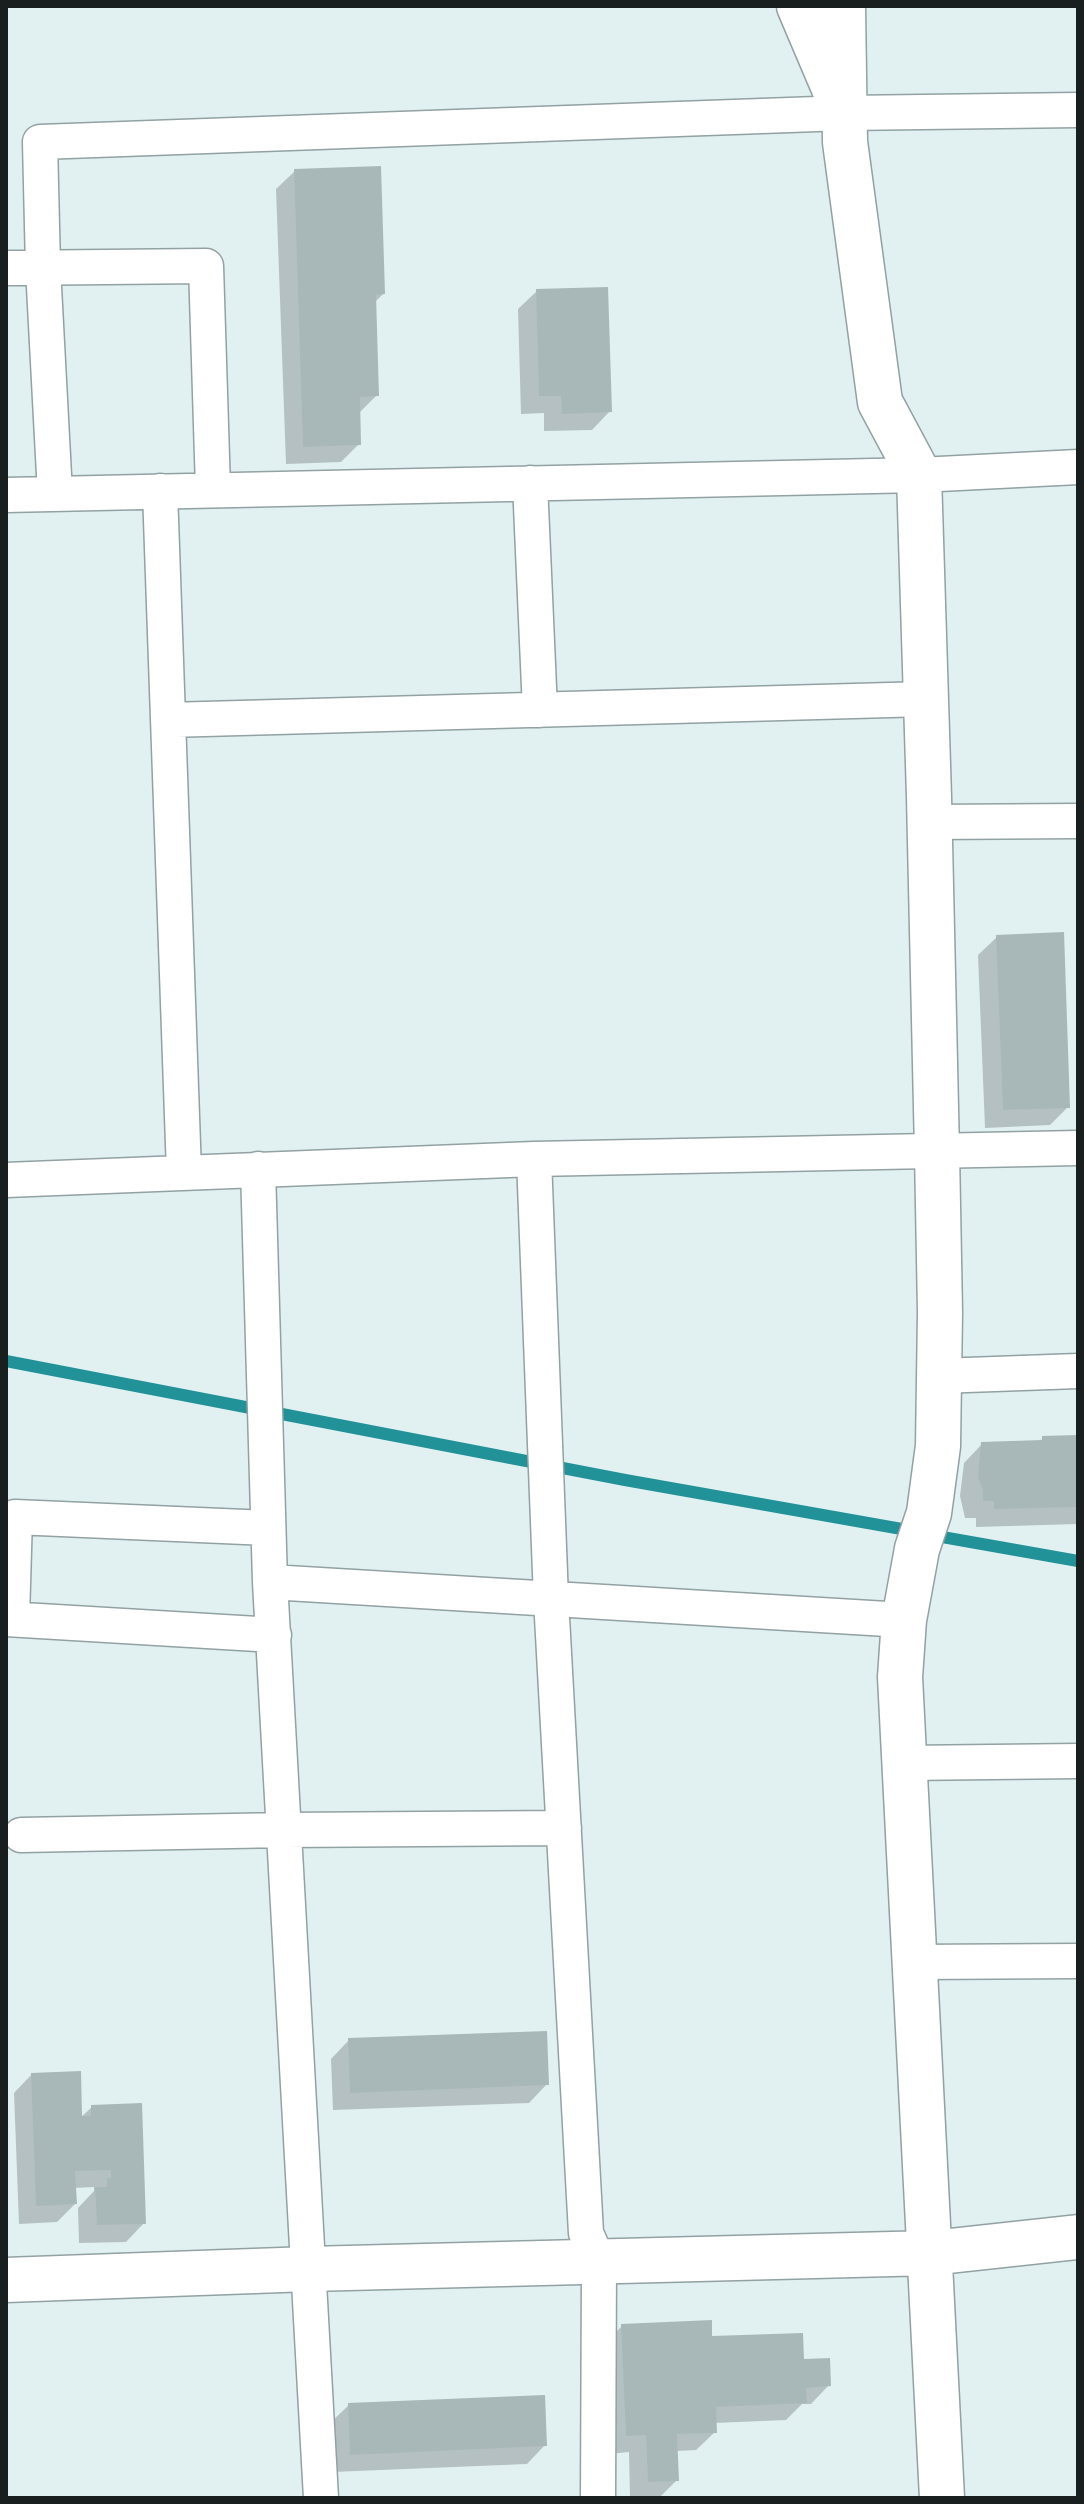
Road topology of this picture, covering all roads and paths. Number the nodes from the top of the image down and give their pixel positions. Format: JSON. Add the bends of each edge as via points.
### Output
{"nodes":[{"id":1,"x":799,"y":6,"type":"edge"},
{"id":2,"x":843,"y":6,"type":"edge"},
{"id":3,"x":1078,"y":110,"type":"edge"},
{"id":4,"x":845,"y":113,"type":"junction"},
{"id":5,"x":6,"y":268,"type":"edge"},
{"id":6,"x":43,"y":268,"type":"junction"},
{"id":7,"x":1078,"y":467,"type":"edge"},
{"id":8,"x":919,"y":475,"type":"junction"},
{"id":9,"x":530,"y":483,"type":"junction"},
{"id":10,"x":213,"y":489,"type":"junction"},
{"id":11,"x":160,"y":491,"type":"junction"},
{"id":12,"x":55,"y":494,"type":"junction"},
{"id":13,"x":6,"y":495,"type":"edge"},
{"id":14,"x":926,"y":699,"type":"junction"},
{"id":15,"x":540,"y":710,"type":"junction"},
{"id":16,"x":168,"y":720,"type":"junction"},
{"id":17,"x":1078,"y":821,"type":"edge"},
{"id":18,"x":930,"y":822,"type":"junction"},
{"id":19,"x":1078,"y":1148,"type":"edge"},
{"id":20,"x":937,"y":1152,"type":"junction"},
{"id":21,"x":534,"y":1159,"type":"junction"},
{"id":22,"x":258,"y":1169,"type":"junction"},
{"id":23,"x":184,"y":1173,"type":"junction"},
{"id":24,"x":6,"y":1180,"type":"edge"},
{"id":25,"x":1078,"y":1371,"type":"edge"},
{"id":26,"x":939,"y":1376,"type":"junction"},
{"id":27,"x":268,"y":1528,"type":"junction"},
{"id":28,"x":270,"y":1582,"type":"junction"},
{"id":29,"x":551,"y":1599,"type":"junction"},
{"id":30,"x":9,"y":1619,"type":"edge"},
{"id":31,"x":904,"y":1620,"type":"junction"},
{"id":32,"x":274,"y":1635,"type":"junction"},
{"id":33,"x":1078,"y":1761,"type":"edge"},
{"id":34,"x":905,"y":1763,"type":"junction"},
{"id":35,"x":564,"y":1828,"type":"junction"},
{"id":36,"x":285,"y":1830,"type":"junction"},
{"id":37,"x":21,"y":1835,"type":"dead end"},
{"id":38,"x":1078,"y":1961,"type":"edge"},
{"id":39,"x":915,"y":1962,"type":"junction"},
{"id":40,"x":1078,"y":2237,"type":"edge"},
{"id":41,"x":931,"y":2253,"type":"junction"},
{"id":42,"x":599,"y":2263,"type":"junction"},
{"id":43,"x":309,"y":2269,"type":"junction"},
{"id":44,"x":6,"y":2280,"type":"edge"},
{"id":45,"x":321,"y":2498,"type":"edge"},
{"id":46,"x":598,"y":2498,"type":"edge"},
{"id":47,"x":942,"y":2498,"type":"edge"}],
"edges":[{"from":1,"to":4,"type":"street"},
{"from":2,"to":4,"type":"street"},
{"from":3,"to":4,"type":"street"},
{"from":4,"to":6,"type":"street","via":[[40,142]]},
{"from":4,"to":8,"type":"street","via":[[846,157],[880,402]]},
{"from":5,"to":6,"type":"street"},
{"from":6,"to":10,"type":"street","via":[[206,266]]},
{"from":6,"to":12,"type":"street"},
{"from":7,"to":8,"type":"street"},
{"from":8,"to":9,"type":"street"},
{"from":8,"to":14,"type":"street"},
{"from":9,"to":10,"type":"street"},
{"from":9,"to":15,"type":"street"},
{"from":10,"to":11,"type":"street"},
{"from":11,"to":12,"type":"street"},
{"from":11,"to":16,"type":"street"},
{"from":12,"to":13,"type":"street"},
{"from":14,"to":15,"type":"street"},
{"from":14,"to":18,"type":"street"},
{"from":15,"to":16,"type":"street"},
{"from":16,"to":23,"type":"street"},
{"from":17,"to":18,"type":"street"},
{"from":18,"to":20,"type":"street"},
{"from":19,"to":20,"type":"street"},
{"from":20,"to":21,"type":"street"},
{"from":20,"to":26,"type":"street"},
{"from":21,"to":22,"type":"street"},
{"from":21,"to":29,"type":"street"},
{"from":22,"to":23,"type":"street"},
{"from":22,"to":27,"type":"street"},
{"from":23,"to":24,"type":"street"},
{"from":25,"to":26,"type":"street"},
{"from":26,"to":31,"type":"street","via":[[938,1446]]},
{"from":27,"to":28,"type":"street"},
{"from":27,"to":30,"type":"street","via":[[15,1517]]},
{"from":28,"to":29,"type":"street"},
{"from":28,"to":32,"type":"street"},
{"from":29,"to":31,"type":"street"},
{"from":29,"to":35,"type":"street"},
{"from":30,"to":32,"type":"street"},
{"from":31,"to":34,"type":"street","via":[[900,1677]]},
{"from":32,"to":36,"type":"street"},
{"from":33,"to":34,"type":"street"},
{"from":34,"to":39,"type":"street"},
{"from":35,"to":36,"type":"street"},
{"from":35,"to":42,"type":"street","via":[[586,2233]]},
{"from":36,"to":37,"type":"street"},
{"from":36,"to":43,"type":"street"},
{"from":38,"to":39,"type":"street"},
{"from":39,"to":41,"type":"street"},
{"from":40,"to":41,"type":"street"},
{"from":41,"to":42,"type":"street"},
{"from":41,"to":47,"type":"street"},
{"from":42,"to":43,"type":"street"},
{"from":42,"to":46,"type":"street"},
{"from":43,"to":44,"type":"street"},
{"from":43,"to":45,"type":"street"}]}
